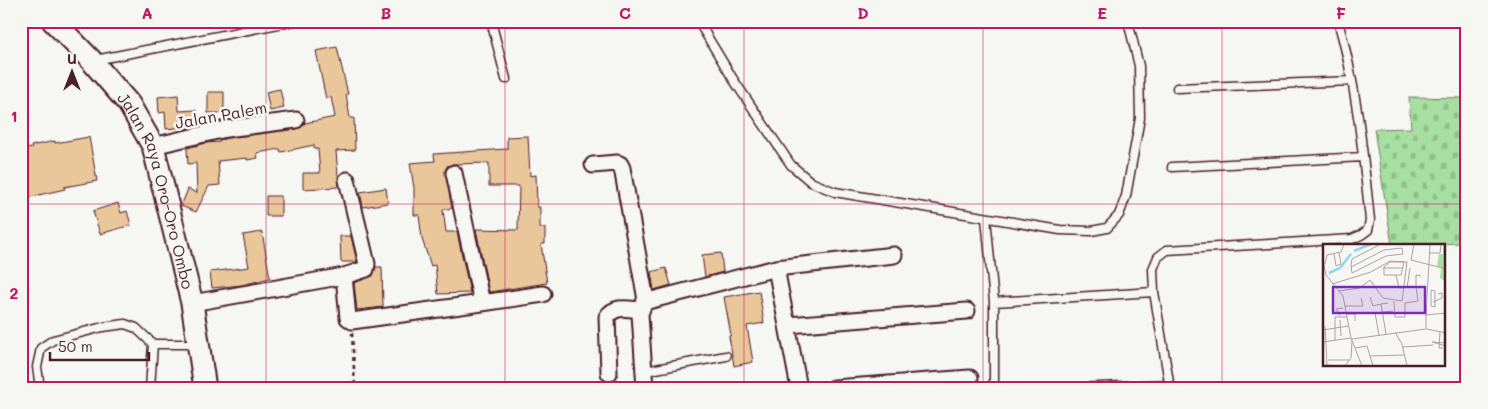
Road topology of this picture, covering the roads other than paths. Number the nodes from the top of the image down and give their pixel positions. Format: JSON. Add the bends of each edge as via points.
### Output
{"nodes":[{"id":1,"x":53,"y":21,"type":"edge"},
{"id":2,"x":293,"y":21,"type":"edge"},
{"id":3,"x":491,"y":21,"type":"edge"},
{"id":4,"x":698,"y":21,"type":"edge"},
{"id":5,"x":1128,"y":21,"type":"edge"},
{"id":6,"x":1338,"y":21,"type":"edge"},
{"id":7,"x":91,"y":60,"type":"junction"},
{"id":8,"x":506,"y":79,"type":"dead end"},
{"id":9,"x":1352,"y":82,"type":"junction"},
{"id":10,"x":1177,"y":88,"type":"dead end"},
{"id":11,"x":296,"y":120,"type":"dead end"},
{"id":12,"x":153,"y":146,"type":"junction"},
{"id":13,"x":1363,"y":157,"type":"junction"},
{"id":14,"x":593,"y":165,"type":"dead end"},
{"id":15,"x":1172,"y":168,"type":"dead end"},
{"id":16,"x":454,"y":173,"type":"dead end"},
{"id":17,"x":347,"y":180,"type":"dead end"},
{"id":18,"x":986,"y":218,"type":"junction"},
{"id":19,"x":894,"y":255,"type":"dead end"},
{"id":20,"x":776,"y":268,"type":"junction"},
{"id":21,"x":344,"y":276,"type":"junction"},
{"id":22,"x":1154,"y":292,"type":"junction"},
{"id":23,"x":543,"y":294,"type":"dead end"},
{"id":24,"x":994,"y":302,"type":"junction"},
{"id":25,"x":482,"y":303,"type":"junction"},
{"id":26,"x":192,"y":304,"type":"junction"},
{"id":27,"x":643,"y":305,"type":"junction"},
{"id":28,"x":967,"y":311,"type":"dead end"},
{"id":29,"x":788,"y":324,"type":"junction"},
{"id":30,"x":153,"y":344,"type":"junction"},
{"id":31,"x":198,"y":344,"type":"junction"},
{"id":32,"x":726,"y":356,"type":"dead end"},
{"id":33,"x":644,"y":371,"type":"junction"},
{"id":34,"x":609,"y":373,"type":"dead end"},
{"id":35,"x":970,"y":378,"type":"dead end"},
{"id":36,"x":1170,"y":386,"type":"edge"},
{"id":37,"x":40,"y":388,"type":"edge"},
{"id":38,"x":150,"y":388,"type":"edge"},
{"id":39,"x":205,"y":388,"type":"edge"},
{"id":40,"x":645,"y":388,"type":"edge"},
{"id":41,"x":799,"y":388,"type":"edge"},
{"id":42,"x":834,"y":388,"type":"edge"},
{"id":43,"x":994,"y":388,"type":"edge"},
{"id":44,"x":1076,"y":388,"type":"edge"}],
"edges":[{"from":1,"to":7,"type":"main road","name":"Jalan Raya Oro-Oro Ombo"},
{"from":2,"to":7,"type":"lane"},
{"from":3,"to":8,"type":"lane"},
{"from":4,"to":18,"type":"lane","via":[[791,165],[810,182],[835,192]]},
{"from":5,"to":18,"type":"lane","via":[[1140,66],[1140,118],[1126,196],[1119,215],[1107,228],[1091,231],[1060,230]]},
{"from":6,"to":9,"type":"lane"},
{"from":7,"to":12,"type":"main road","name":"Jalan Raya Oro-Oro Ombo","via":[[129,104]]},
{"from":9,"to":10,"type":"lane"},
{"from":9,"to":13,"type":"lane"},
{"from":11,"to":12,"type":"street","name":"Jalan Palem","via":[[226,129]]},
{"from":12,"to":26,"type":"main road","name":"Jalan Raya Oro-Oro Ombo"},
{"from":13,"to":15,"type":"lane"},
{"from":13,"to":22,"type":"lane","via":[[1370,226],[1361,236],[1167,250],[1158,257],[1153,269]]},
{"from":14,"to":27,"type":"street","via":[[617,163],[622,168]]},
{"from":16,"to":25,"type":"street"},
{"from":17,"to":21,"type":"street","via":[[367,267]]},
{"from":18,"to":24,"type":"lane"},
{"from":19,"to":20,"type":"street"},
{"from":20,"to":27,"type":"street","via":[[648,301]]},
{"from":20,"to":29,"type":"street"},
{"from":21,"to":25,"type":"street","via":[[348,318],[352,322]]},
{"from":21,"to":26,"type":"street"},
{"from":22,"to":24,"type":"lane"},
{"from":22,"to":36,"type":"lane"},
{"from":23,"to":25,"type":"street"},
{"from":24,"to":43,"type":"lane"},
{"from":26,"to":31,"type":"main road","name":"Jalan Raya Oro-Oro Ombo"},
{"from":27,"to":33,"type":"street"},
{"from":27,"to":34,"type":"street","via":[[620,308],[607,317]]},
{"from":28,"to":29,"type":"street"},
{"from":29,"to":41,"type":"street"},
{"from":30,"to":31,"type":"lane"},
{"from":30,"to":37,"type":"lane","via":[[136,328],[125,324],[53,340],[41,348],[37,367]]},
{"from":30,"to":38,"type":"lane"},
{"from":31,"to":39,"type":"main road","name":"Jalan Raya Oro-Oro Ombo"},
{"from":32,"to":33,"type":"lane"},
{"from":33,"to":40,"type":"street"},
{"from":35,"to":42,"type":"street"},
{"from":36,"to":44,"type":"lane"}]}
